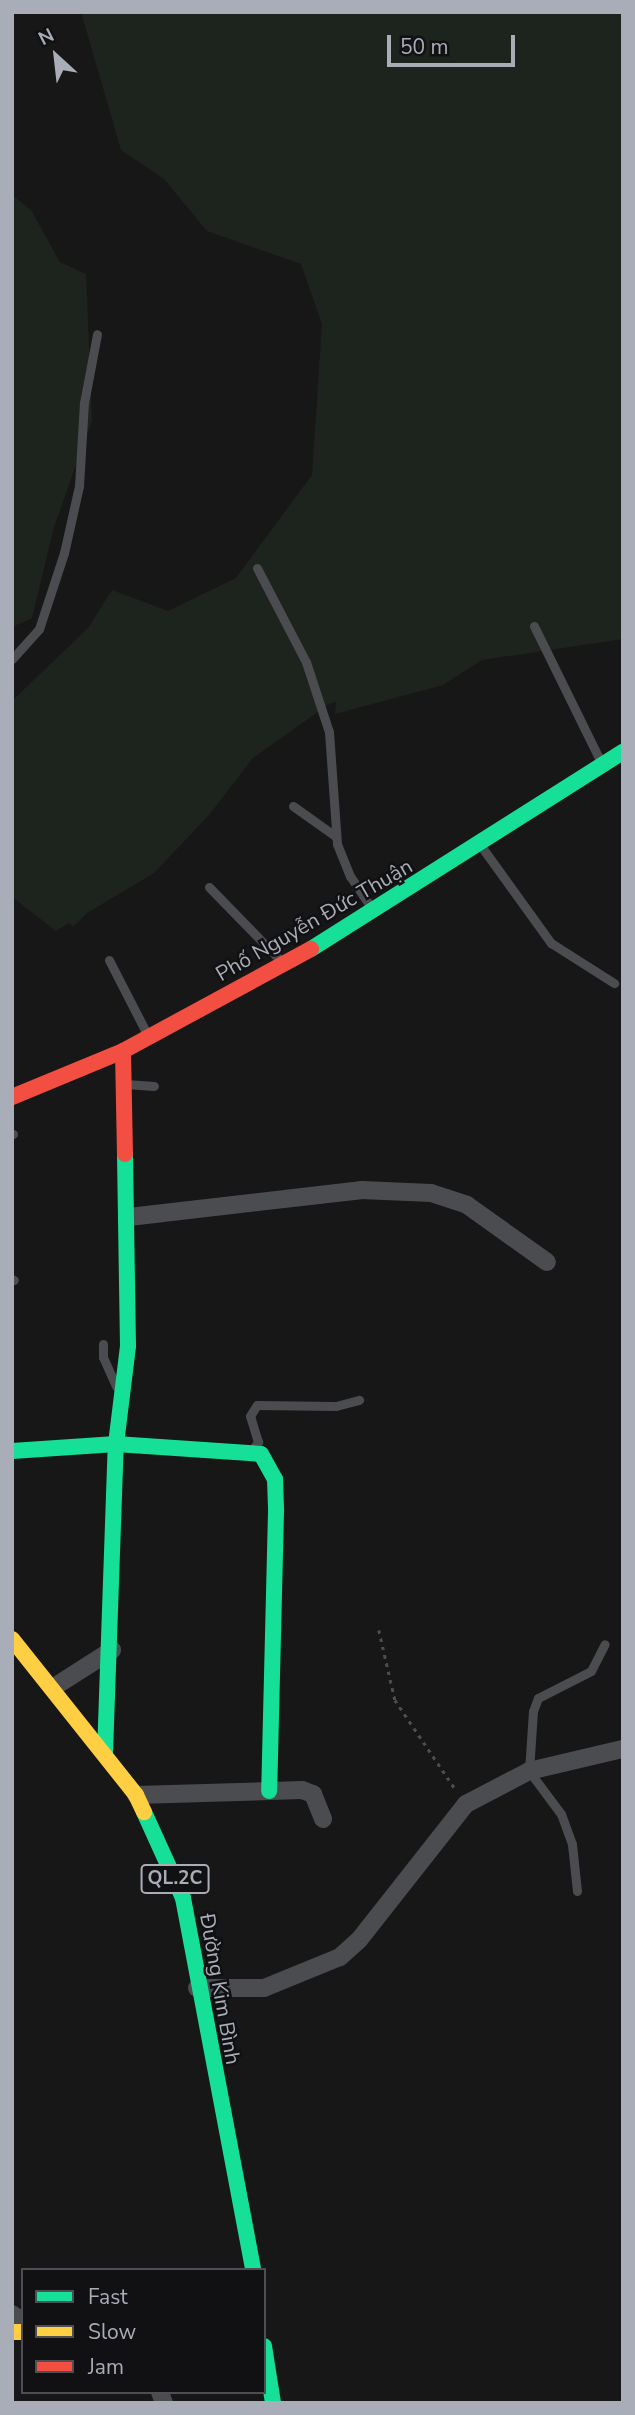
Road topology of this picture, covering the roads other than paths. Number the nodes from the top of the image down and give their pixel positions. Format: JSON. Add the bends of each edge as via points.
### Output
{"nodes":[{"id":1,"x":97,"y":334,"type":"dead end"},
{"id":2,"x":257,"y":568,"type":"dead end"},
{"id":3,"x":534,"y":626,"type":"dead end"},
{"id":4,"x":12,"y":659,"type":"edge"},
{"id":5,"x":623,"y":752,"type":"edge"},
{"id":6,"x":603,"y":766,"type":"junction"},
{"id":7,"x":293,"y":806,"type":"dead end"},
{"id":8,"x":335,"y":836,"type":"junction"},
{"id":9,"x":481,"y":846,"type":"junction"},
{"id":10,"x":209,"y":887,"type":"dead end"},
{"id":11,"x":374,"y":911,"type":"junction"},
{"id":12,"x":109,"y":960,"type":"dead end"},
{"id":13,"x":285,"y":965,"type":"junction"},
{"id":14,"x":614,"y":983,"type":"dead end"},
{"id":15,"x":148,"y":1038,"type":"junction"},
{"id":16,"x":123,"y":1051,"type":"junction"},
{"id":17,"x":124,"y":1084,"type":"junction"},
{"id":18,"x":154,"y":1086,"type":"dead end"},
{"id":19,"x":12,"y":1097,"type":"edge"},
{"id":20,"x":129,"y":1217,"type":"junction"},
{"id":21,"x":547,"y":1262,"type":"dead end"},
{"id":22,"x":103,"y":1344,"type":"dead end"},
{"id":23,"x":122,"y":1396,"type":"junction"},
{"id":24,"x":359,"y":1400,"type":"dead end"},
{"id":25,"x":116,"y":1444,"type":"junction"},
{"id":26,"x":252,"y":1450,"type":"junction"},
{"id":27,"x":12,"y":1451,"type":"edge"},
{"id":28,"x":14,"y":1644,"type":"edge"},
{"id":29,"x":605,"y":1644,"type":"dead end"},
{"id":30,"x":112,"y":1650,"type":"junction"},
{"id":31,"x":54,"y":1688,"type":"junction"},
{"id":32,"x":623,"y":1749,"type":"edge"},
{"id":33,"x":105,"y":1753,"type":"junction"},
{"id":34,"x":528,"y":1771,"type":"junction"},
{"id":35,"x":269,"y":1791,"type":"junction"},
{"id":36,"x":136,"y":1795,"type":"junction"},
{"id":37,"x":323,"y":1819,"type":"dead end"},
{"id":38,"x":578,"y":1891,"type":"dead end"},
{"id":39,"x":197,"y":1988,"type":"junction"},
{"id":40,"x":252,"y":2268,"type":"edge"},
{"id":41,"x":266,"y":2358,"type":"edge"},
{"id":42,"x":273,"y":2403,"type":"edge"}],
"edges":[{"from":1,"to":4,"type":"lane","via":[[84,403],[79,486],[62,563],[39,629]]},
{"from":2,"to":8,"type":"lane","via":[[306,662],[329,732]]},
{"from":3,"to":6,"type":"lane"},
{"from":5,"to":6,"type":"street","name":"Phố Nguyễn Đức Thuận"},
{"from":6,"to":9,"type":"street","name":"Phố Nguyễn Đức Thuận"},
{"from":7,"to":8,"type":"lane"},
{"from":8,"to":11,"type":"lane","via":[[350,876]]},
{"from":9,"to":11,"type":"street","name":"Phố Nguyễn Đức Thuận"},
{"from":9,"to":14,"type":"lane","via":[[551,943]]},
{"from":10,"to":13,"type":"lane"},
{"from":11,"to":13,"type":"street","name":"Phố Nguyễn Đức Thuận"},
{"from":12,"to":15,"type":"lane"},
{"from":13,"to":15,"type":"street","name":"Phố Nguyễn Đức Thuận"},
{"from":15,"to":16,"type":"street","name":"Phố Nguyễn Đức Thuận"},
{"from":16,"to":17,"type":"street"},
{"from":16,"to":19,"type":"street","name":"Phố Nguyễn Đức Thuận"},
{"from":17,"to":18,"type":"lane"},
{"from":17,"to":20,"type":"street"},
{"from":20,"to":21,"type":"street","via":[[362,1190],[431,1193],[467,1205]]},
{"from":20,"to":23,"type":"street","via":[[128,1346]]},
{"from":22,"to":23,"type":"lane","via":[[103,1357]]},
{"from":23,"to":25,"type":"street"},
{"from":24,"to":26,"type":"lane","via":[[337,1406],[257,1405],[250,1416],[258,1442]]},
{"from":25,"to":26,"type":"street"},
{"from":25,"to":27,"type":"street"},
{"from":25,"to":30,"type":"street"},
{"from":26,"to":35,"type":"street","via":[[261,1454],[275,1479]]},
{"from":28,"to":31,"type":"street","name":"Đường Kim Bình","number":"QL.2C"},
{"from":29,"to":34,"type":"lane","via":[[581,1680],[537,1698]]},
{"from":30,"to":31,"type":"street"},
{"from":30,"to":33,"type":"street"},
{"from":31,"to":33,"type":"street","name":"Đường Kim Bình","number":"QL.2C"},
{"from":32,"to":34,"type":"street"},
{"from":33,"to":36,"type":"street","name":"Đường Kim Bình","number":"QL.2C"},
{"from":34,"to":38,"type":"lane","via":[[561,1814],[572,1844]]},
{"from":34,"to":39,"type":"street","via":[[466,1804],[359,1940],[340,1957],[264,1988]]},
{"from":35,"to":36,"type":"street"},
{"from":35,"to":37,"type":"street","via":[[313,1794]]},
{"from":36,"to":39,"type":"street","name":"Đường Kim Bình","number":"QL.2C","via":[[183,1898]]},
{"from":39,"to":40,"type":"street","name":"Đường Kim Bình","number":"QL.2C"},
{"from":41,"to":42,"type":"street"}]}
